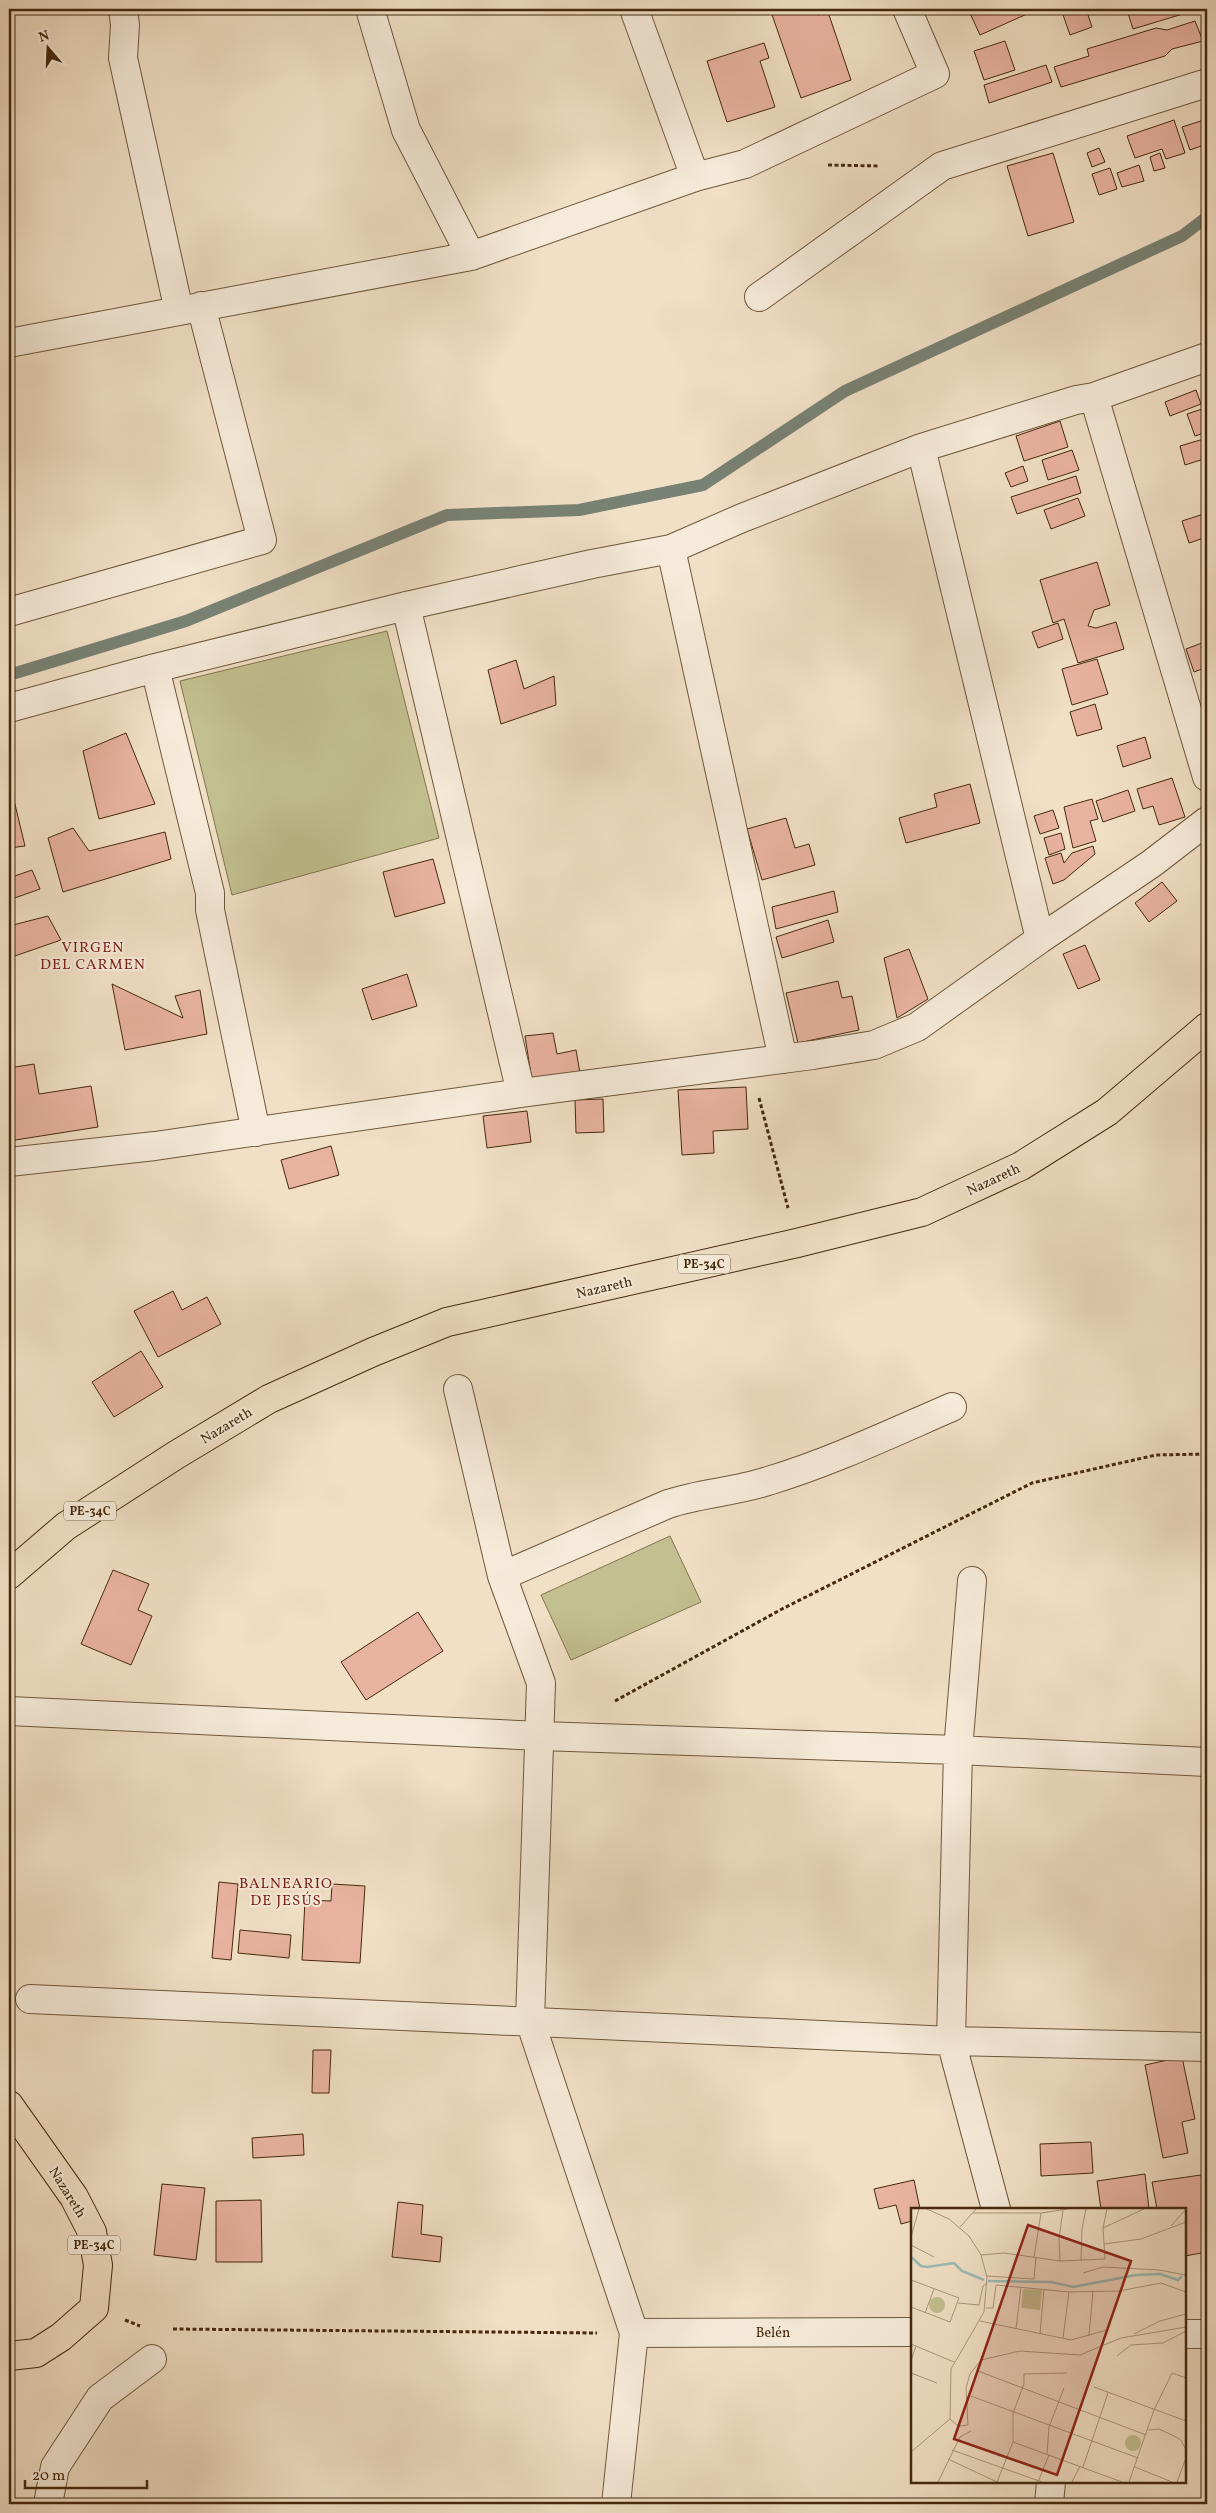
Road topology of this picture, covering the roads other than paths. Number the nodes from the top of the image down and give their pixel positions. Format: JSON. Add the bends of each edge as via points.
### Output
{"nodes":[{"id":1,"x":123,"y":9,"type":"edge"},
{"id":2,"x":370,"y":9,"type":"edge"},
{"id":3,"x":634,"y":9,"type":"edge"},
{"id":4,"x":906,"y":9,"type":"edge"},
{"id":5,"x":1207,"y":83,"type":"edge"},
{"id":6,"x":695,"y":177,"type":"junction"},
{"id":7,"x":471,"y":256,"type":"junction"},
{"id":8,"x":759,"y":296,"type":"dead end"},
{"id":9,"x":190,"y":309,"type":"junction"},
{"id":10,"x":9,"y":343,"type":"edge"},
{"id":11,"x":1207,"y":357,"type":"edge"},
{"id":12,"x":1094,"y":397,"type":"junction"},
{"id":13,"x":921,"y":448,"type":"junction"},
{"id":14,"x":671,"y":549,"type":"junction"},
{"id":15,"x":406,"y":606,"type":"junction"},
{"id":16,"x":9,"y":612,"type":"edge"},
{"id":17,"x":155,"y":668,"type":"junction"},
{"id":18,"x":9,"y":708,"type":"edge"},
{"id":19,"x":1207,"y":777,"type":"edge"},
{"id":20,"x":1207,"y":821,"type":"edge"},
{"id":21,"x":1040,"y":939,"type":"junction"},
{"id":22,"x":1207,"y":1027,"type":"edge"},
{"id":23,"x":783,"y":1059,"type":"junction"},
{"id":24,"x":521,"y":1093,"type":"junction"},
{"id":25,"x":256,"y":1132,"type":"junction"},
{"id":26,"x":9,"y":1162,"type":"edge"},
{"id":27,"x":458,"y":1389,"type":"dead end"},
{"id":28,"x":952,"y":1407,"type":"dead end"},
{"id":29,"x":9,"y":1575,"type":"edge"},
{"id":30,"x":502,"y":1576,"type":"junction"},
{"id":31,"x":972,"y":1581,"type":"dead end"},
{"id":32,"x":9,"y":1710,"type":"edge"},
{"id":33,"x":540,"y":1736,"type":"junction"},
{"id":34,"x":958,"y":1750,"type":"junction"},
{"id":35,"x":1207,"y":1762,"type":"edge"},
{"id":36,"x":30,"y":1999,"type":"dead end"},
{"id":37,"x":530,"y":2022,"type":"junction"},
{"id":38,"x":951,"y":2041,"type":"junction"},
{"id":39,"x":1207,"y":2047,"type":"edge"},
{"id":40,"x":9,"y":2105,"type":"edge"},
{"id":41,"x":996,"y":2208,"type":"edge"},
{"id":42,"x":911,"y":2332,"type":"edge"},
{"id":43,"x":634,"y":2333,"type":"junction"},
{"id":44,"x":1186,"y":2334,"type":"edge"},
{"id":45,"x":1207,"y":2334,"type":"edge"},
{"id":46,"x":9,"y":2356,"type":"edge"},
{"id":47,"x":152,"y":2359,"type":"road end"},
{"id":48,"x":1051,"y":2483,"type":"edge"},
{"id":49,"x":48,"y":2504,"type":"edge"},
{"id":50,"x":616,"y":2504,"type":"edge"},
{"id":51,"x":1049,"y":2504,"type":"edge"}],
"edges":[{"from":1,"to":9,"type":"street","via":[[123,58]]},
{"from":2,"to":7,"type":"street","via":[[406,130]]},
{"from":3,"to":6,"type":"street"},
{"from":4,"to":6,"type":"street","via":[[935,74],[745,164]]},
{"from":5,"to":8,"type":"street","via":[[942,166]]},
{"from":6,"to":7,"type":"street"},
{"from":7,"to":9,"type":"street"},
{"from":9,"to":10,"type":"street"},
{"from":9,"to":16,"type":"street","via":[[262,540]]},
{"from":11,"to":12,"type":"street"},
{"from":12,"to":13,"type":"street"},
{"from":12,"to":19,"type":"street"},
{"from":13,"to":14,"type":"street"},
{"from":13,"to":21,"type":"street"},
{"from":14,"to":15,"type":"street"},
{"from":14,"to":23,"type":"street"},
{"from":15,"to":17,"type":"street"},
{"from":15,"to":24,"type":"street"},
{"from":17,"to":18,"type":"street"},
{"from":17,"to":25,"type":"street","via":[[210,893],[210,910]]},
{"from":20,"to":21,"type":"street","via":[[1151,864]]},
{"from":21,"to":23,"type":"street","via":[[917,1027],[874,1045]]},
{"from":22,"to":29,"type":"main road","name":"Nazareth","number":"PE-34C","via":[[1107,1112],[1021,1166],[922,1212],[447,1322],[269,1399],[66,1526]]},
{"from":23,"to":24,"type":"street"},
{"from":24,"to":25,"type":"street"},
{"from":25,"to":26,"type":"street"},
{"from":27,"to":30,"type":"street"},
{"from":28,"to":30,"type":"street","via":[[767,1482],[689,1496]]},
{"from":30,"to":33,"type":"street","via":[[541,1684]]},
{"from":31,"to":34,"type":"street"},
{"from":32,"to":33,"type":"street"},
{"from":33,"to":34,"type":"street"},
{"from":33,"to":37,"type":"street"},
{"from":34,"to":35,"type":"street"},
{"from":34,"to":38,"type":"street"},
{"from":36,"to":37,"type":"street"},
{"from":37,"to":38,"type":"street"},
{"from":37,"to":43,"type":"street"},
{"from":38,"to":39,"type":"street"},
{"from":38,"to":41,"type":"street"},
{"from":40,"to":46,"type":"main road","name":"Nazareth","number":"PE-34C","via":[[74,2197],[92,2232],[98,2265],[94,2308],[61,2337],[36,2353]]},
{"from":42,"to":43,"type":"street","name":"Belén"},
{"from":43,"to":50,"type":"street"},
{"from":44,"to":45,"type":"street"},
{"from":47,"to":49,"type":"street","via":[[100,2398],[55,2467]]},
{"from":48,"to":51,"type":"street"}]}
